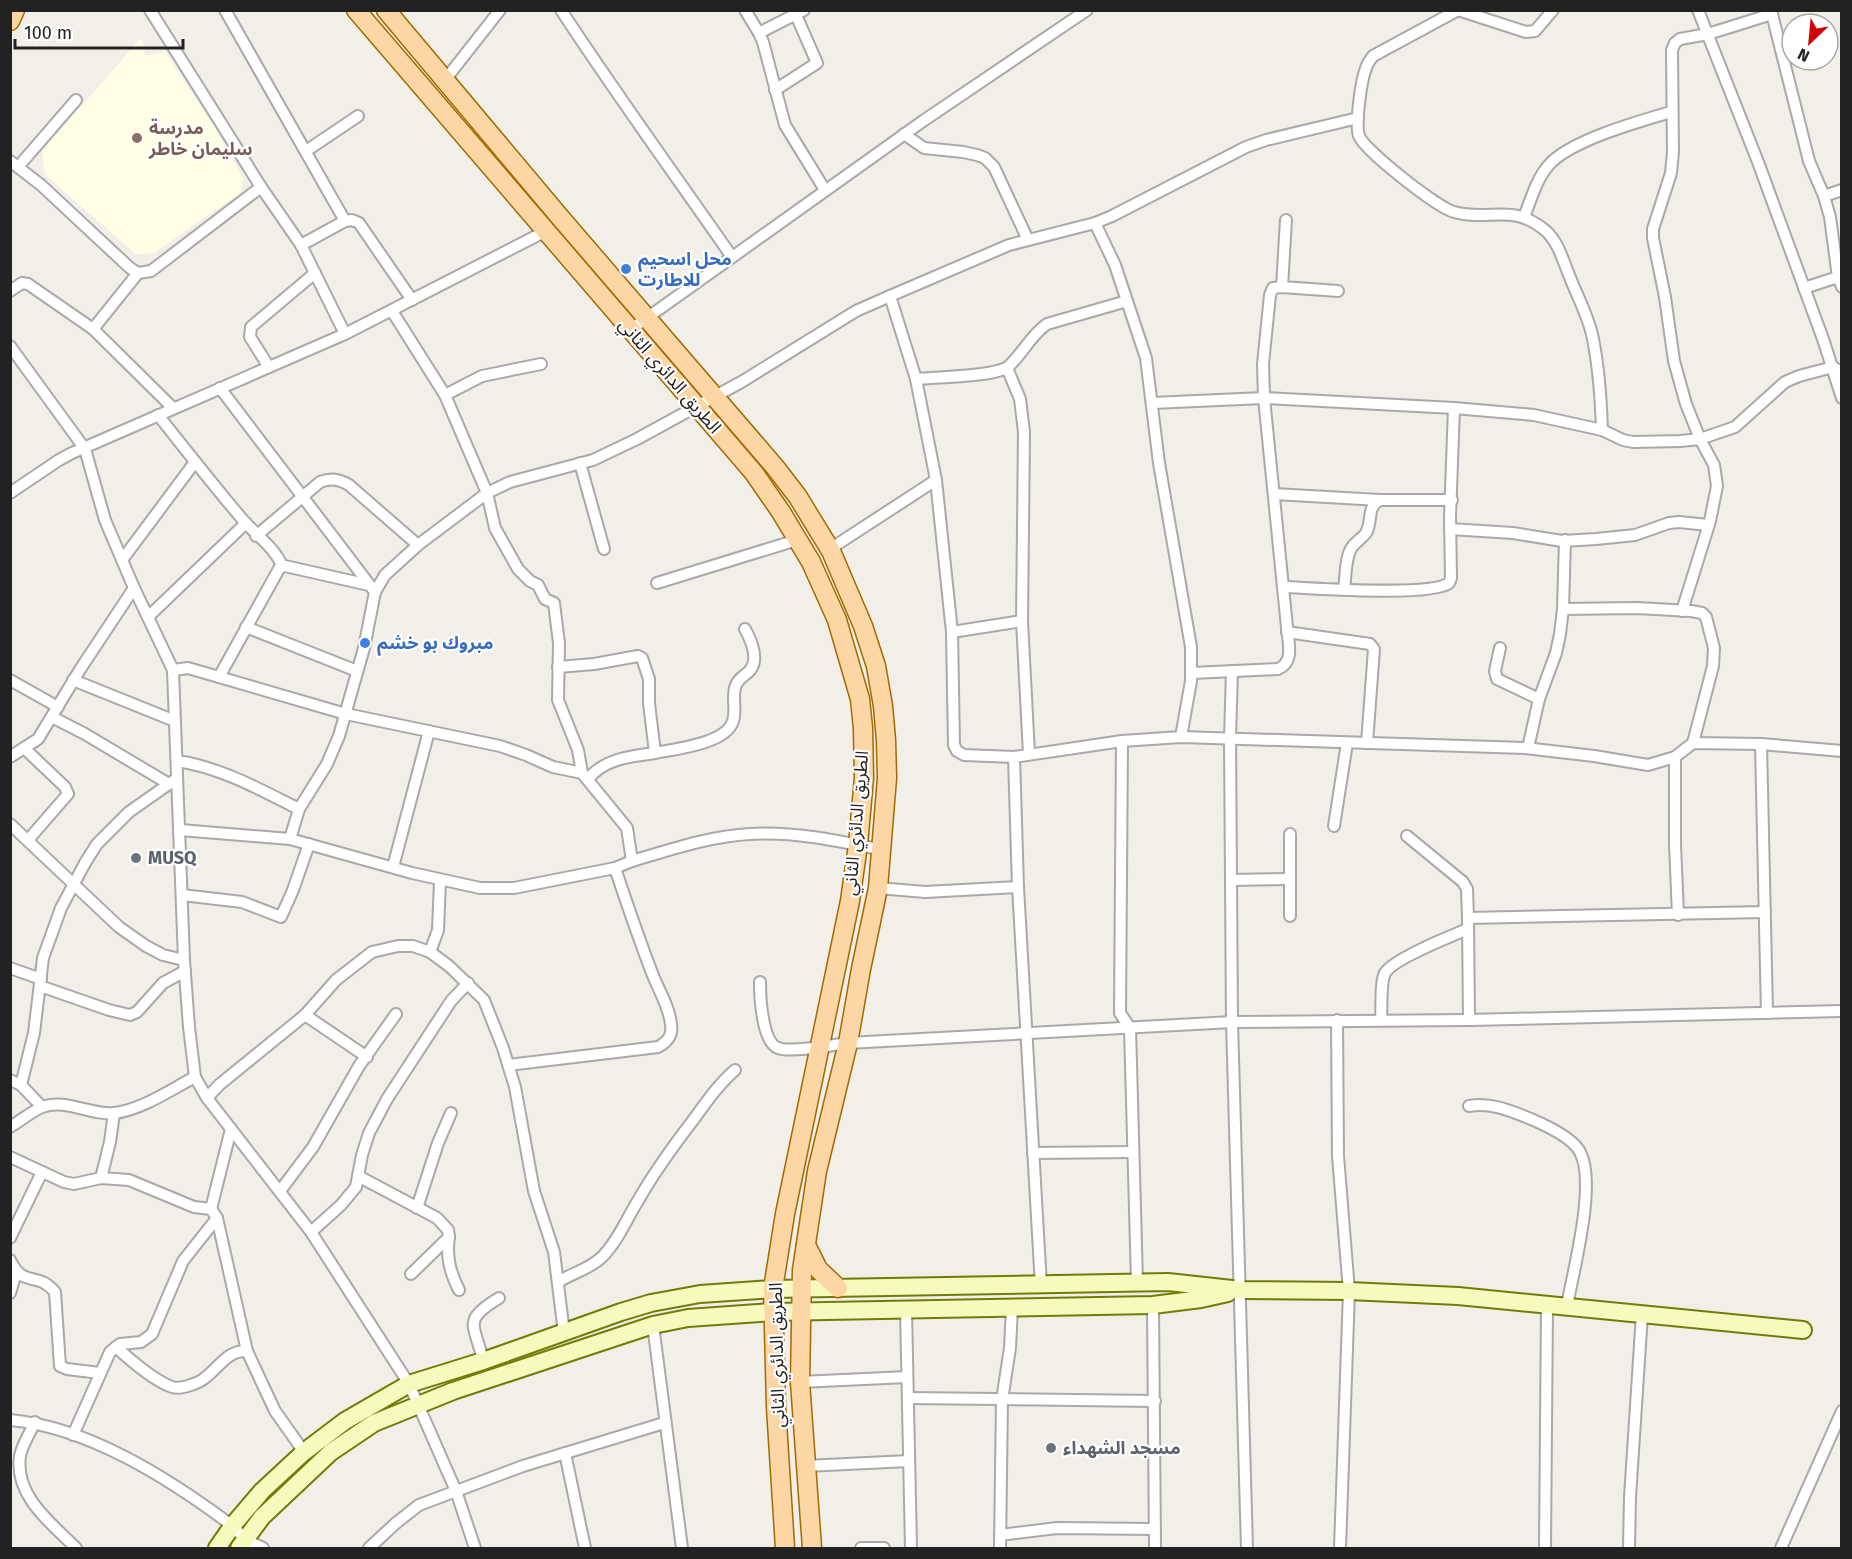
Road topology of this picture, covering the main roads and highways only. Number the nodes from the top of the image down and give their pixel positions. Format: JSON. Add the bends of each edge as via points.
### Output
{"nodes":[{"id":1,"x":15,"y":10,"type":"edge"},
{"id":2,"x":356,"y":10,"type":"edge"},
{"id":3,"x":386,"y":10,"type":"edge"},
{"id":4,"x":10,"y":21,"type":"edge"},
{"id":5,"x":806,"y":1245,"type":"junction"},
{"id":6,"x":838,"y":1288,"type":"road end"},
{"id":7,"x":785,"y":1548,"type":"edge"},
{"id":8,"x":812,"y":1548,"type":"edge"}],
"edges":[{"from":1,"to":4,"type":"main road"},
{"from":2,"to":7,"type":"main road","name":"الطريق الدائري الثاني","via":[[754,473],[811,562],[837,620],[860,699],[864,778],[850,901],[773,1289]]},
{"from":3,"to":5,"type":"main road","name":"الطريق الدائري الثاني","via":[[775,467],[830,549],[863,626],[883,706],[887,778],[882,850],[878,888],[848,1042],[817,1171]]},
{"from":5,"to":6,"type":"main road","via":[[818,1269]]},
{"from":5,"to":8,"type":"main road","name":"الطريق الدائري الثاني","via":[[801,1289],[800,1382]]}]}
